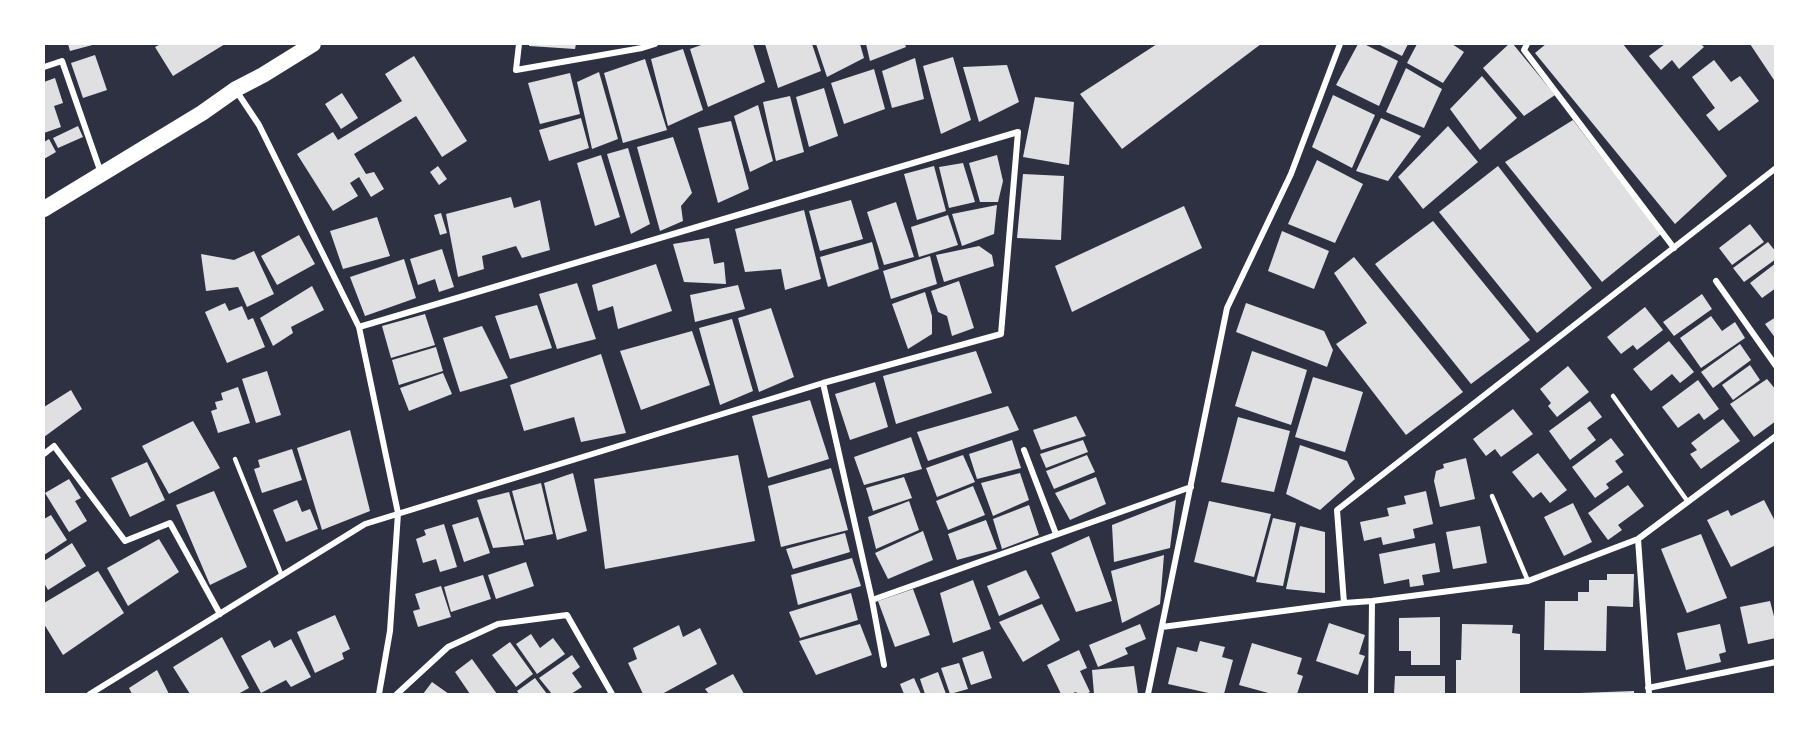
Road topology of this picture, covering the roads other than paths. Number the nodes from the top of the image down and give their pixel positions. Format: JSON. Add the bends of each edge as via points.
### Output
{"nodes":[{"id":1,"x":313,"y":44,"type":"edge"},
{"id":2,"x":519,"y":44,"type":"edge"},
{"id":3,"x":655,"y":44,"type":"edge"},
{"id":4,"x":1340,"y":44,"type":"edge"},
{"id":5,"x":1527,"y":44,"type":"edge"},
{"id":6,"x":44,"y":67,"type":"edge"},
{"id":7,"x":236,"y":89,"type":"junction"},
{"id":8,"x":1776,"y":168,"type":"edge"},
{"id":9,"x":101,"y":173,"type":"junction"},
{"id":10,"x":44,"y":209,"type":"edge"},
{"id":11,"x":1674,"y":248,"type":"junction"},
{"id":12,"x":1716,"y":281,"type":"dead end"},
{"id":13,"x":359,"y":327,"type":"junction"},
{"id":14,"x":1776,"y":366,"type":"edge"},
{"id":15,"x":824,"y":383,"type":"junction"},
{"id":16,"x":1613,"y":396,"type":"dead end"},
{"id":17,"x":1776,"y":436,"type":"edge"},
{"id":18,"x":1024,"y":450,"type":"dead end"},
{"id":19,"x":44,"y":454,"type":"edge"},
{"id":20,"x":236,"y":459,"type":"dead end"},
{"id":21,"x":1191,"y":487,"type":"junction"},
{"id":22,"x":1492,"y":496,"type":"dead end"},
{"id":23,"x":1688,"y":502,"type":"junction"},
{"id":24,"x":398,"y":513,"type":"junction"},
{"id":25,"x":1056,"y":534,"type":"junction"},
{"id":26,"x":1638,"y":539,"type":"junction"},
{"id":27,"x":282,"y":576,"type":"junction"},
{"id":28,"x":1528,"y":581,"type":"junction"},
{"id":29,"x":872,"y":600,"type":"junction"},
{"id":30,"x":1372,"y":601,"type":"junction"},
{"id":31,"x":1344,"y":603,"type":"junction"},
{"id":32,"x":220,"y":614,"type":"junction"},
{"id":33,"x":1162,"y":627,"type":"junction"},
{"id":34,"x":1776,"y":662,"type":"edge"},
{"id":35,"x":884,"y":665,"type":"dead end"},
{"id":36,"x":1649,"y":691,"type":"edge"},
{"id":37,"x":90,"y":694,"type":"edge"},
{"id":38,"x":378,"y":694,"type":"edge"},
{"id":39,"x":397,"y":694,"type":"edge"},
{"id":40,"x":612,"y":694,"type":"edge"},
{"id":41,"x":1148,"y":694,"type":"edge"},
{"id":42,"x":1371,"y":694,"type":"edge"}],
"edges":[{"from":1,"to":7,"type":"highway"},
{"from":2,"to":3,"type":"street","via":[[516,70]]},
{"from":4,"to":21,"type":"street","via":[[1291,174],[1227,308]]},
{"from":5,"to":11,"type":"street","via":[[1524,50]]},
{"from":6,"to":9,"type":"street","via":[[62,61]]},
{"from":7,"to":9,"type":"highway"},
{"from":7,"to":13,"type":"street","via":[[259,125]]},
{"from":8,"to":11,"type":"street"},
{"from":9,"to":10,"type":"highway"},
{"from":11,"to":31,"type":"street","via":[[1336,510]]},
{"from":12,"to":14,"type":"street"},
{"from":13,"to":15,"type":"street","via":[[1018,132],[1001,334]]},
{"from":13,"to":24,"type":"street"},
{"from":15,"to":24,"type":"street"},
{"from":15,"to":29,"type":"street"},
{"from":16,"to":23,"type":"lane"},
{"from":17,"to":23,"type":"street"},
{"from":18,"to":25,"type":"street"},
{"from":19,"to":32,"type":"street","via":[[54,446],[125,541],[170,523]]},
{"from":20,"to":27,"type":"lane"},
{"from":21,"to":25,"type":"street"},
{"from":21,"to":33,"type":"street"},
{"from":22,"to":28,"type":"lane"},
{"from":23,"to":26,"type":"street"},
{"from":24,"to":27,"type":"street","via":[[365,524]]},
{"from":24,"to":38,"type":"street","via":[[390,631]]},
{"from":25,"to":29,"type":"street"},
{"from":26,"to":28,"type":"street"},
{"from":26,"to":36,"type":"street"},
{"from":27,"to":32,"type":"street"},
{"from":28,"to":30,"type":"street"},
{"from":29,"to":35,"type":"street"},
{"from":30,"to":31,"type":"street"},
{"from":30,"to":42,"type":"street"},
{"from":31,"to":33,"type":"street"},
{"from":32,"to":37,"type":"street"},
{"from":33,"to":41,"type":"street"},
{"from":34,"to":36,"type":"street"},
{"from":39,"to":40,"type":"street","via":[[448,647],[498,624],[567,615]]}]}
